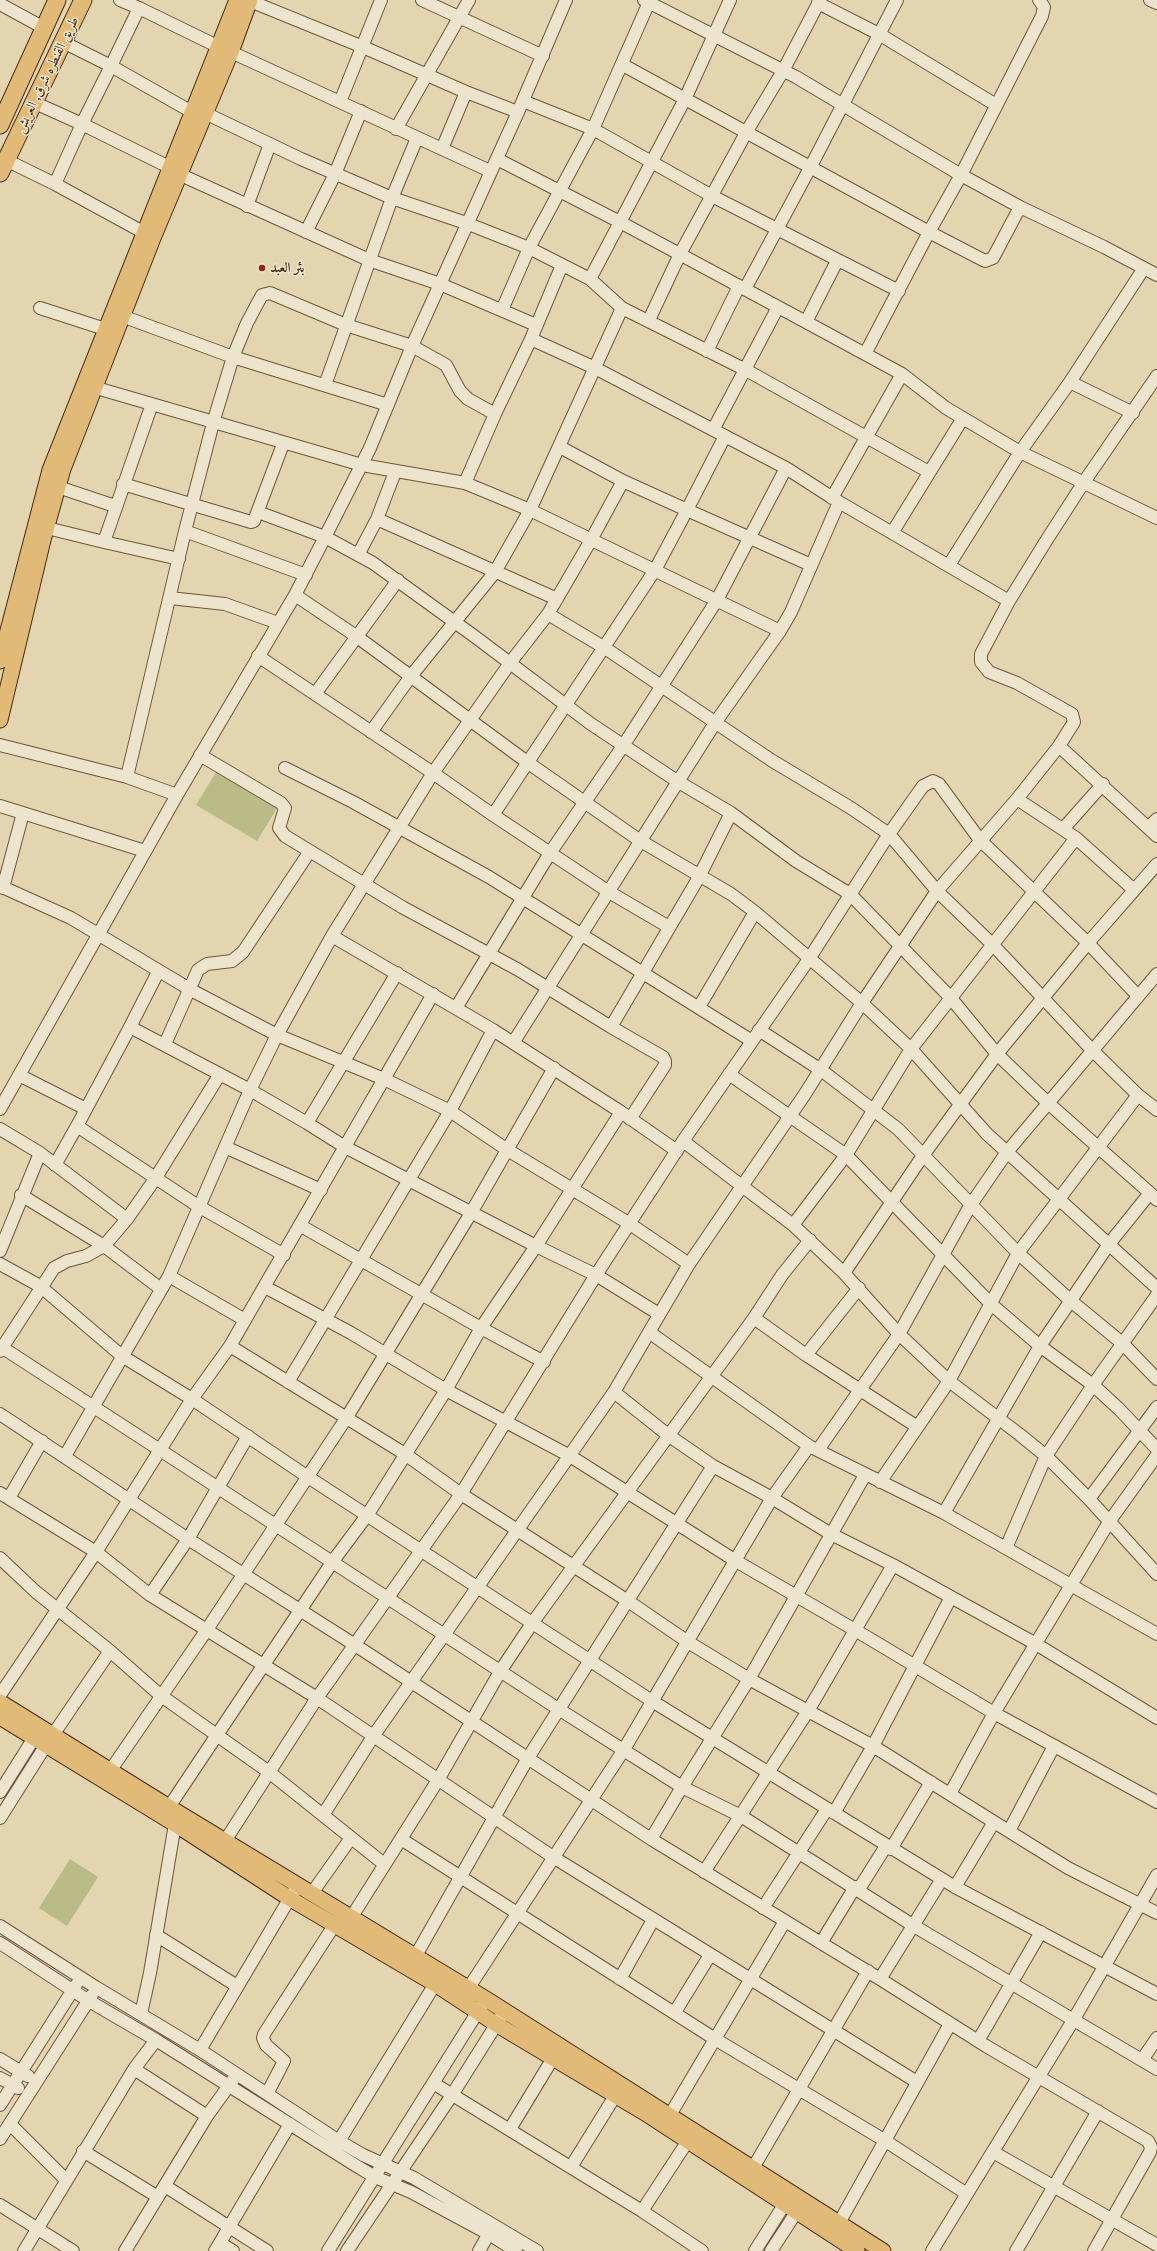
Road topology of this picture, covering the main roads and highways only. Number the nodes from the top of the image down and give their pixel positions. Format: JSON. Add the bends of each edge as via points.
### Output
{"nodes":[{"id":1,"x":57,"y":0,"type":"edge"},
{"id":2,"x":83,"y":0,"type":"edge"},
{"id":3,"x":246,"y":0,"type":"edge"},
{"id":4,"x":0,"y":125,"type":"edge"},
{"id":5,"x":3,"y":166,"type":"edge"},
{"id":6,"x":148,"y":235,"type":"junction"},
{"id":7,"x":81,"y":404,"type":"junction"},
{"id":8,"x":20,"y":609,"type":"junction"},
{"id":9,"x":0,"y":661,"type":"edge"},
{"id":10,"x":0,"y":720,"type":"edge"},
{"id":11,"x":0,"y":1702,"type":"edge"},
{"id":12,"x":0,"y":1717,"type":"edge"},
{"id":13,"x":43,"y":1737,"type":"junction"},
{"id":14,"x":482,"y":2006,"type":"junction"},
{"id":15,"x":691,"y":2136,"type":"junction"},
{"id":16,"x":857,"y":2251,"type":"edge"},
{"id":17,"x":883,"y":2251,"type":"edge"}],
"edges":[{"from":1,"to":4,"type":"highway","name":"طريق القنطره شرق, العريش"},
{"from":2,"to":5,"type":"highway","name":"طريق القنطره شرق, العريش"},
{"from":3,"to":6,"type":"main road"},
{"from":6,"to":7,"type":"main road","via":[[105,329]]},
{"from":6,"to":7,"type":"main road","via":[[122,316],[93,387]]},
{"from":7,"to":8,"type":"main road","via":[[47,528]]},
{"from":7,"to":8,"type":"main road","via":[[50,470]]},
{"from":8,"to":9,"type":"main road"},
{"from":8,"to":10,"type":"main road"},
{"from":11,"to":13,"type":"main road"},
{"from":12,"to":13,"type":"main road"},
{"from":13,"to":14,"type":"main road","via":[[289,1898],[435,1984]]},
{"from":13,"to":14,"type":"main road","via":[[110,1771],[468,1989]]},
{"from":14,"to":15,"type":"main road","via":[[496,2024],[615,2096]]},
{"from":14,"to":15,"type":"main road","via":[[504,2011],[670,2115]]},
{"from":15,"to":16,"type":"main road","via":[[790,2209]]},
{"from":15,"to":17,"type":"main road","via":[[753,2168]]}]}
